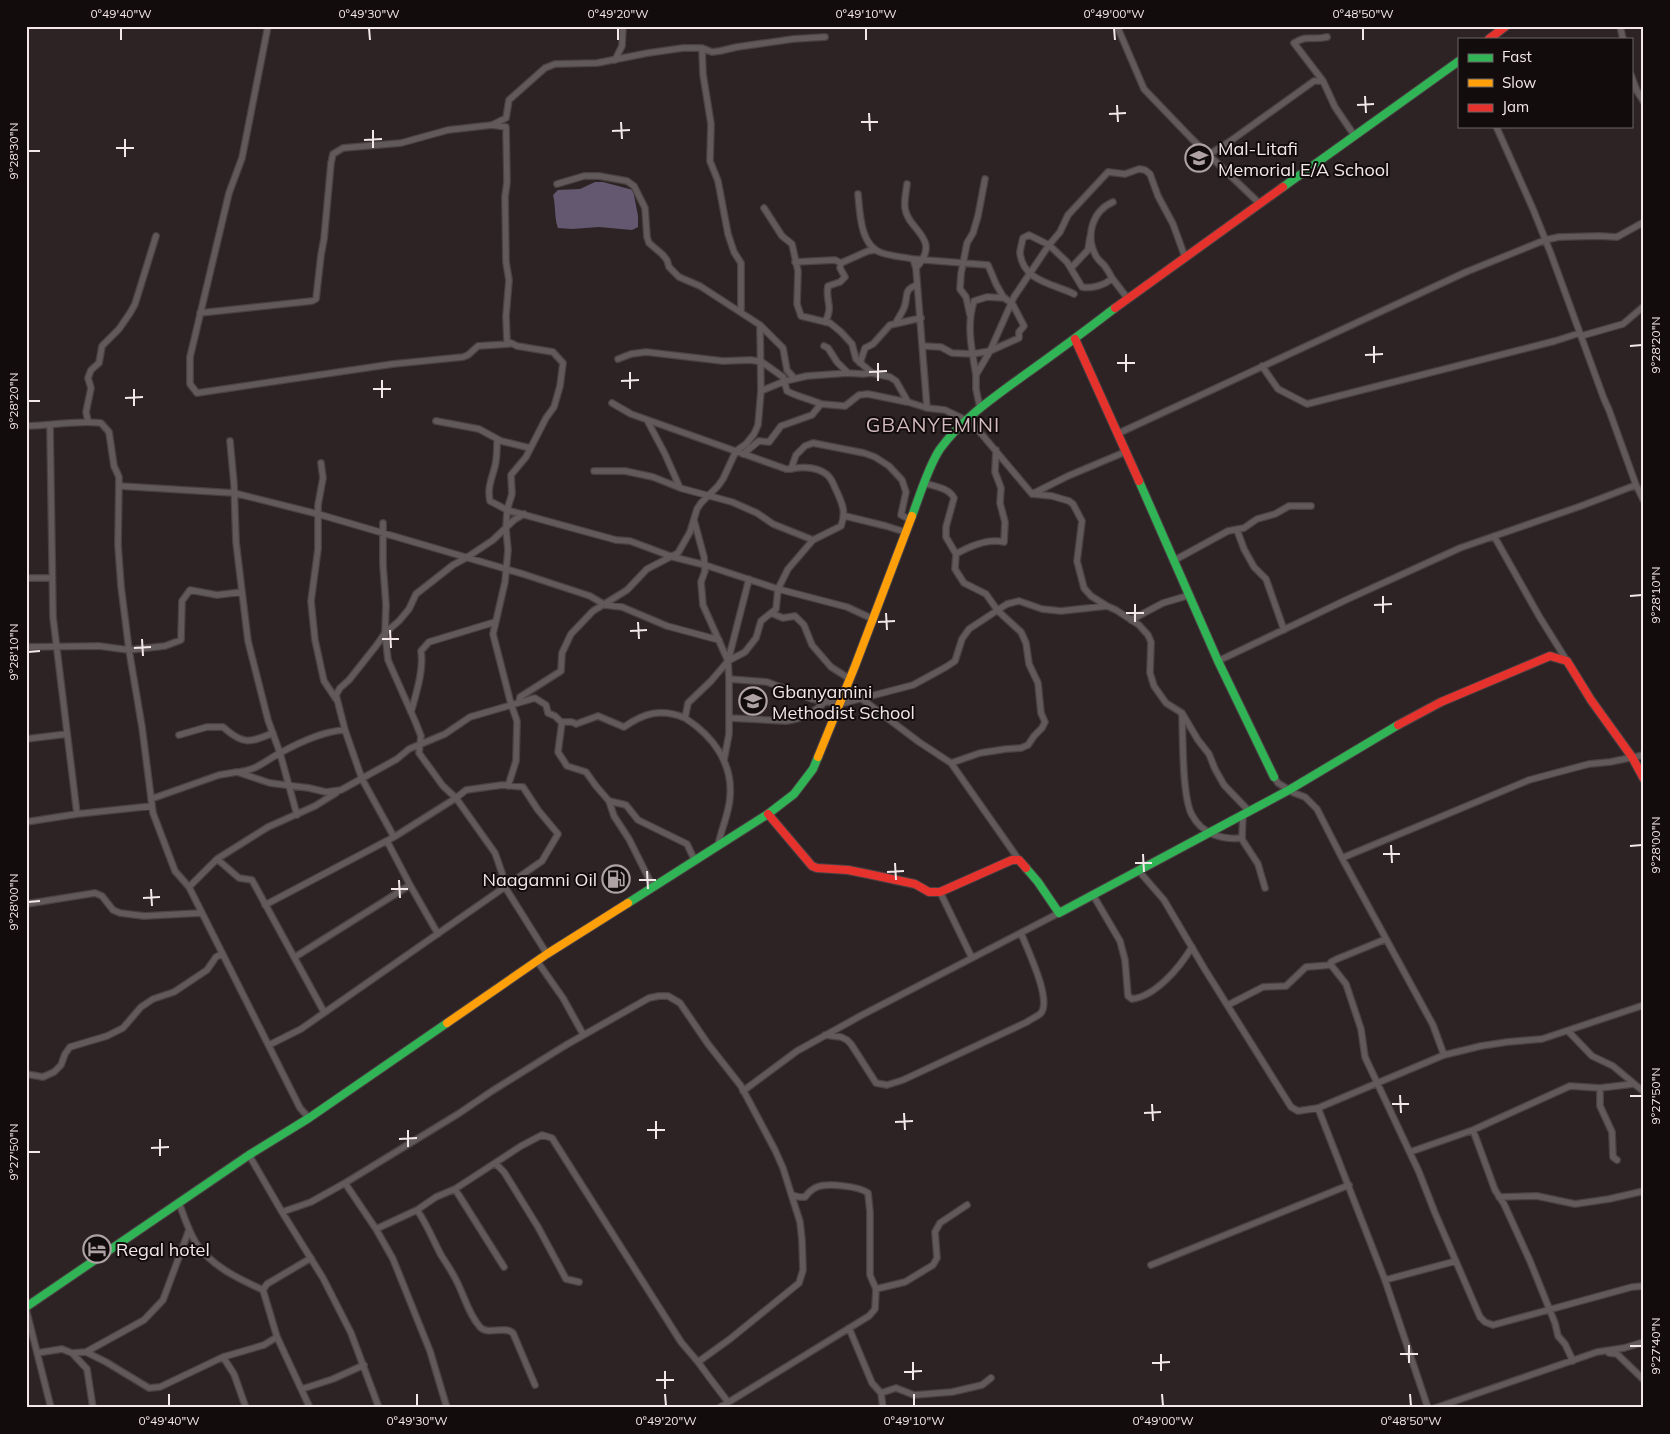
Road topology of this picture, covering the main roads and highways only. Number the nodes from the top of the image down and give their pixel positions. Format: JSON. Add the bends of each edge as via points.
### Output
{"nodes":[{"id":1,"x":1506,"y":26,"type":"edge"},
{"id":2,"x":1490,"y":38,"type":"edge"},
{"id":3,"x":1458,"y":62,"type":"edge"},
{"id":4,"x":1075,"y":339,"type":"junction"},
{"id":5,"x":1274,"y":777,"type":"road end"},
{"id":6,"x":1644,"y":779,"type":"edge"},
{"id":7,"x":768,"y":814,"type":"junction"},
{"id":8,"x":26,"y":1308,"type":"edge"}],
"edges":[{"from":1,"to":2,"type":"main road"},
{"from":3,"to":4,"type":"main road"},
{"from":4,"to":5,"type":"main road","via":[[1218,661]]},
{"from":4,"to":7,"type":"main road","via":[[980,408],[939,451],[909,519],[820,753],[794,794]]},
{"from":6,"to":7,"type":"main road","via":[[1567,660],[1554,656],[1441,702],[1210,834],[1059,913],[1019,860],[1012,860],[940,892],[929,892],[915,884],[856,871],[812,866]]},
{"from":7,"to":8,"type":"main road","via":[[536,961]]}]}
